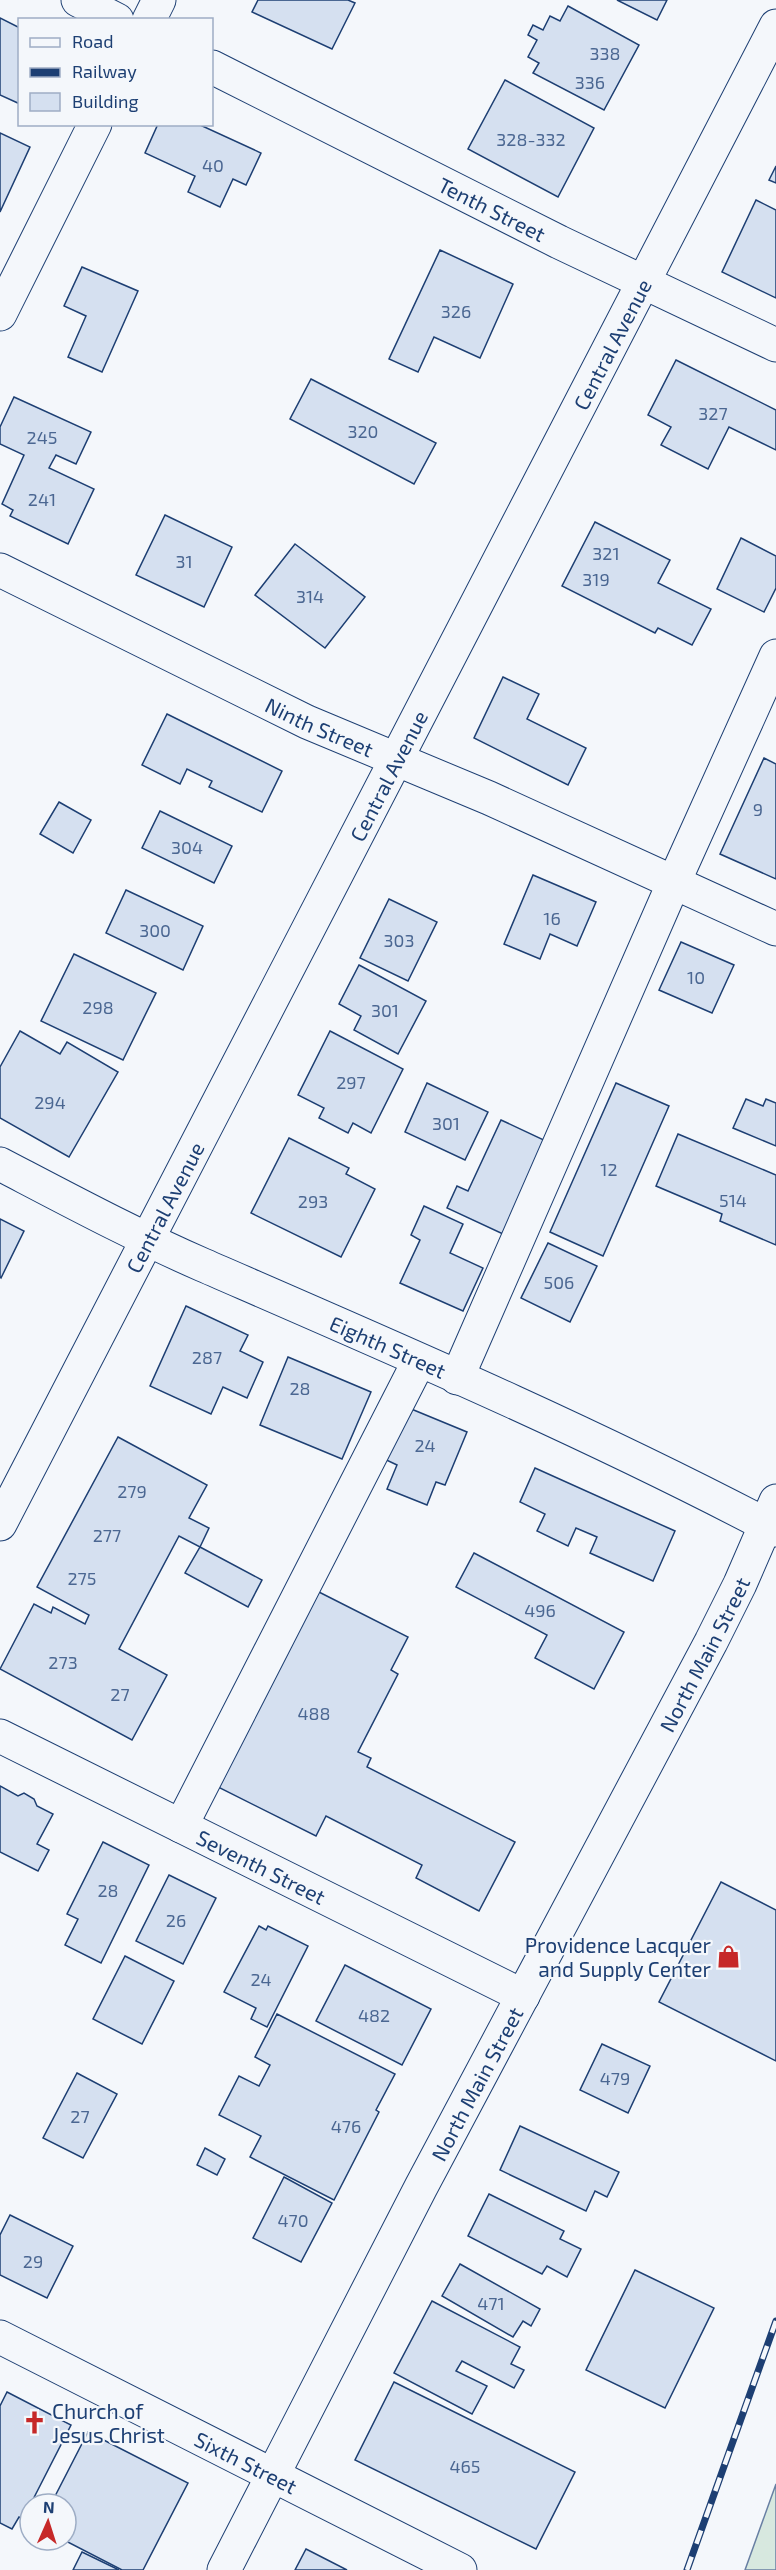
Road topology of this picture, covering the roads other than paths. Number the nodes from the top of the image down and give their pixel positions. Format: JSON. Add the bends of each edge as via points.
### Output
{"nodes":[{"id":1,"x":78,"y":0,"type":"edge"},
{"id":2,"x":159,"y":0,"type":"edge"},
{"id":3,"x":113,"y":18,"type":"edge"},
{"id":4,"x":150,"y":18,"type":"edge"},
{"id":5,"x":776,"y":26,"type":"edge"},
{"id":6,"x":213,"y":68,"type":"edge"},
{"id":7,"x":94,"y":126,"type":"edge"},
{"id":8,"x":644,"y":283,"type":"junction"},
{"id":9,"x":0,"y":314,"type":"edge"},
{"id":10,"x":776,"y":345,"type":"edge"},
{"id":11,"x":0,"y":570,"type":"edge"},
{"id":12,"x":776,"y":656,"type":"edge"},
{"id":13,"x":396,"y":759,"type":"junction"},
{"id":14,"x":674,"y":882,"type":"junction"},
{"id":15,"x":776,"y":928,"type":"edge"},
{"id":16,"x":0,"y":1164,"type":"edge"},
{"id":17,"x":147,"y":1239,"type":"junction"},
{"id":18,"x":419,"y":1361,"type":"junction"},
{"id":19,"x":457,"y":1378,"type":"junction"},
{"id":20,"x":773,"y":1518,"type":"edge"},
{"id":21,"x":0,"y":1524,"type":"edge"},
{"id":22,"x":0,"y":1736,"type":"edge"},
{"id":23,"x":181,"y":1826,"type":"junction"},
{"id":24,"x":522,"y":1996,"type":"junction"},
{"id":25,"x":0,"y":2337,"type":"edge"},
{"id":26,"x":273,"y":2475,"type":"junction"},
{"id":27,"x":224,"y":2570,"type":"edge"},
{"id":28,"x":460,"y":2570,"type":"edge"}],
"edges":[{"from":1,"to":3,"type":"street"},
{"from":2,"to":4,"type":"street"},
{"from":5,"to":8,"type":"street","name":"Central Avenue"},
{"from":6,"to":8,"type":"street","name":"Tenth Street"},
{"from":7,"to":9,"type":"street"},
{"from":8,"to":10,"type":"street","name":"Tenth Street"},
{"from":8,"to":13,"type":"street","name":"Central Avenue"},
{"from":11,"to":13,"type":"street","name":"Ninth Street","via":[[307,722]]},
{"from":12,"to":14,"type":"street"},
{"from":13,"to":14,"type":"street","name":"Ninth Street"},
{"from":13,"to":17,"type":"street","name":"Central Avenue"},
{"from":14,"to":15,"type":"street","name":"Ninth Street"},
{"from":14,"to":19,"type":"street"},
{"from":16,"to":17,"type":"street","name":"Eighth Street"},
{"from":17,"to":18,"type":"street","name":"Eighth Street"},
{"from":17,"to":21,"type":"street","name":"Central Avenue"},
{"from":18,"to":19,"type":"street","name":"Eighth Street"},
{"from":18,"to":23,"type":"street"},
{"from":19,"to":20,"type":"street","name":"Eighth Street"},
{"from":20,"to":24,"type":"street","name":"North Main Street"},
{"from":22,"to":23,"type":"street","name":"Seventh Street"},
{"from":23,"to":24,"type":"street","name":"Seventh Street"},
{"from":24,"to":26,"type":"street","name":"North Main Street"},
{"from":25,"to":26,"type":"street","name":"Sixth Street"},
{"from":26,"to":27,"type":"street","name":"North Main Street"},
{"from":26,"to":28,"type":"street","name":"Sixth Street"}]}
